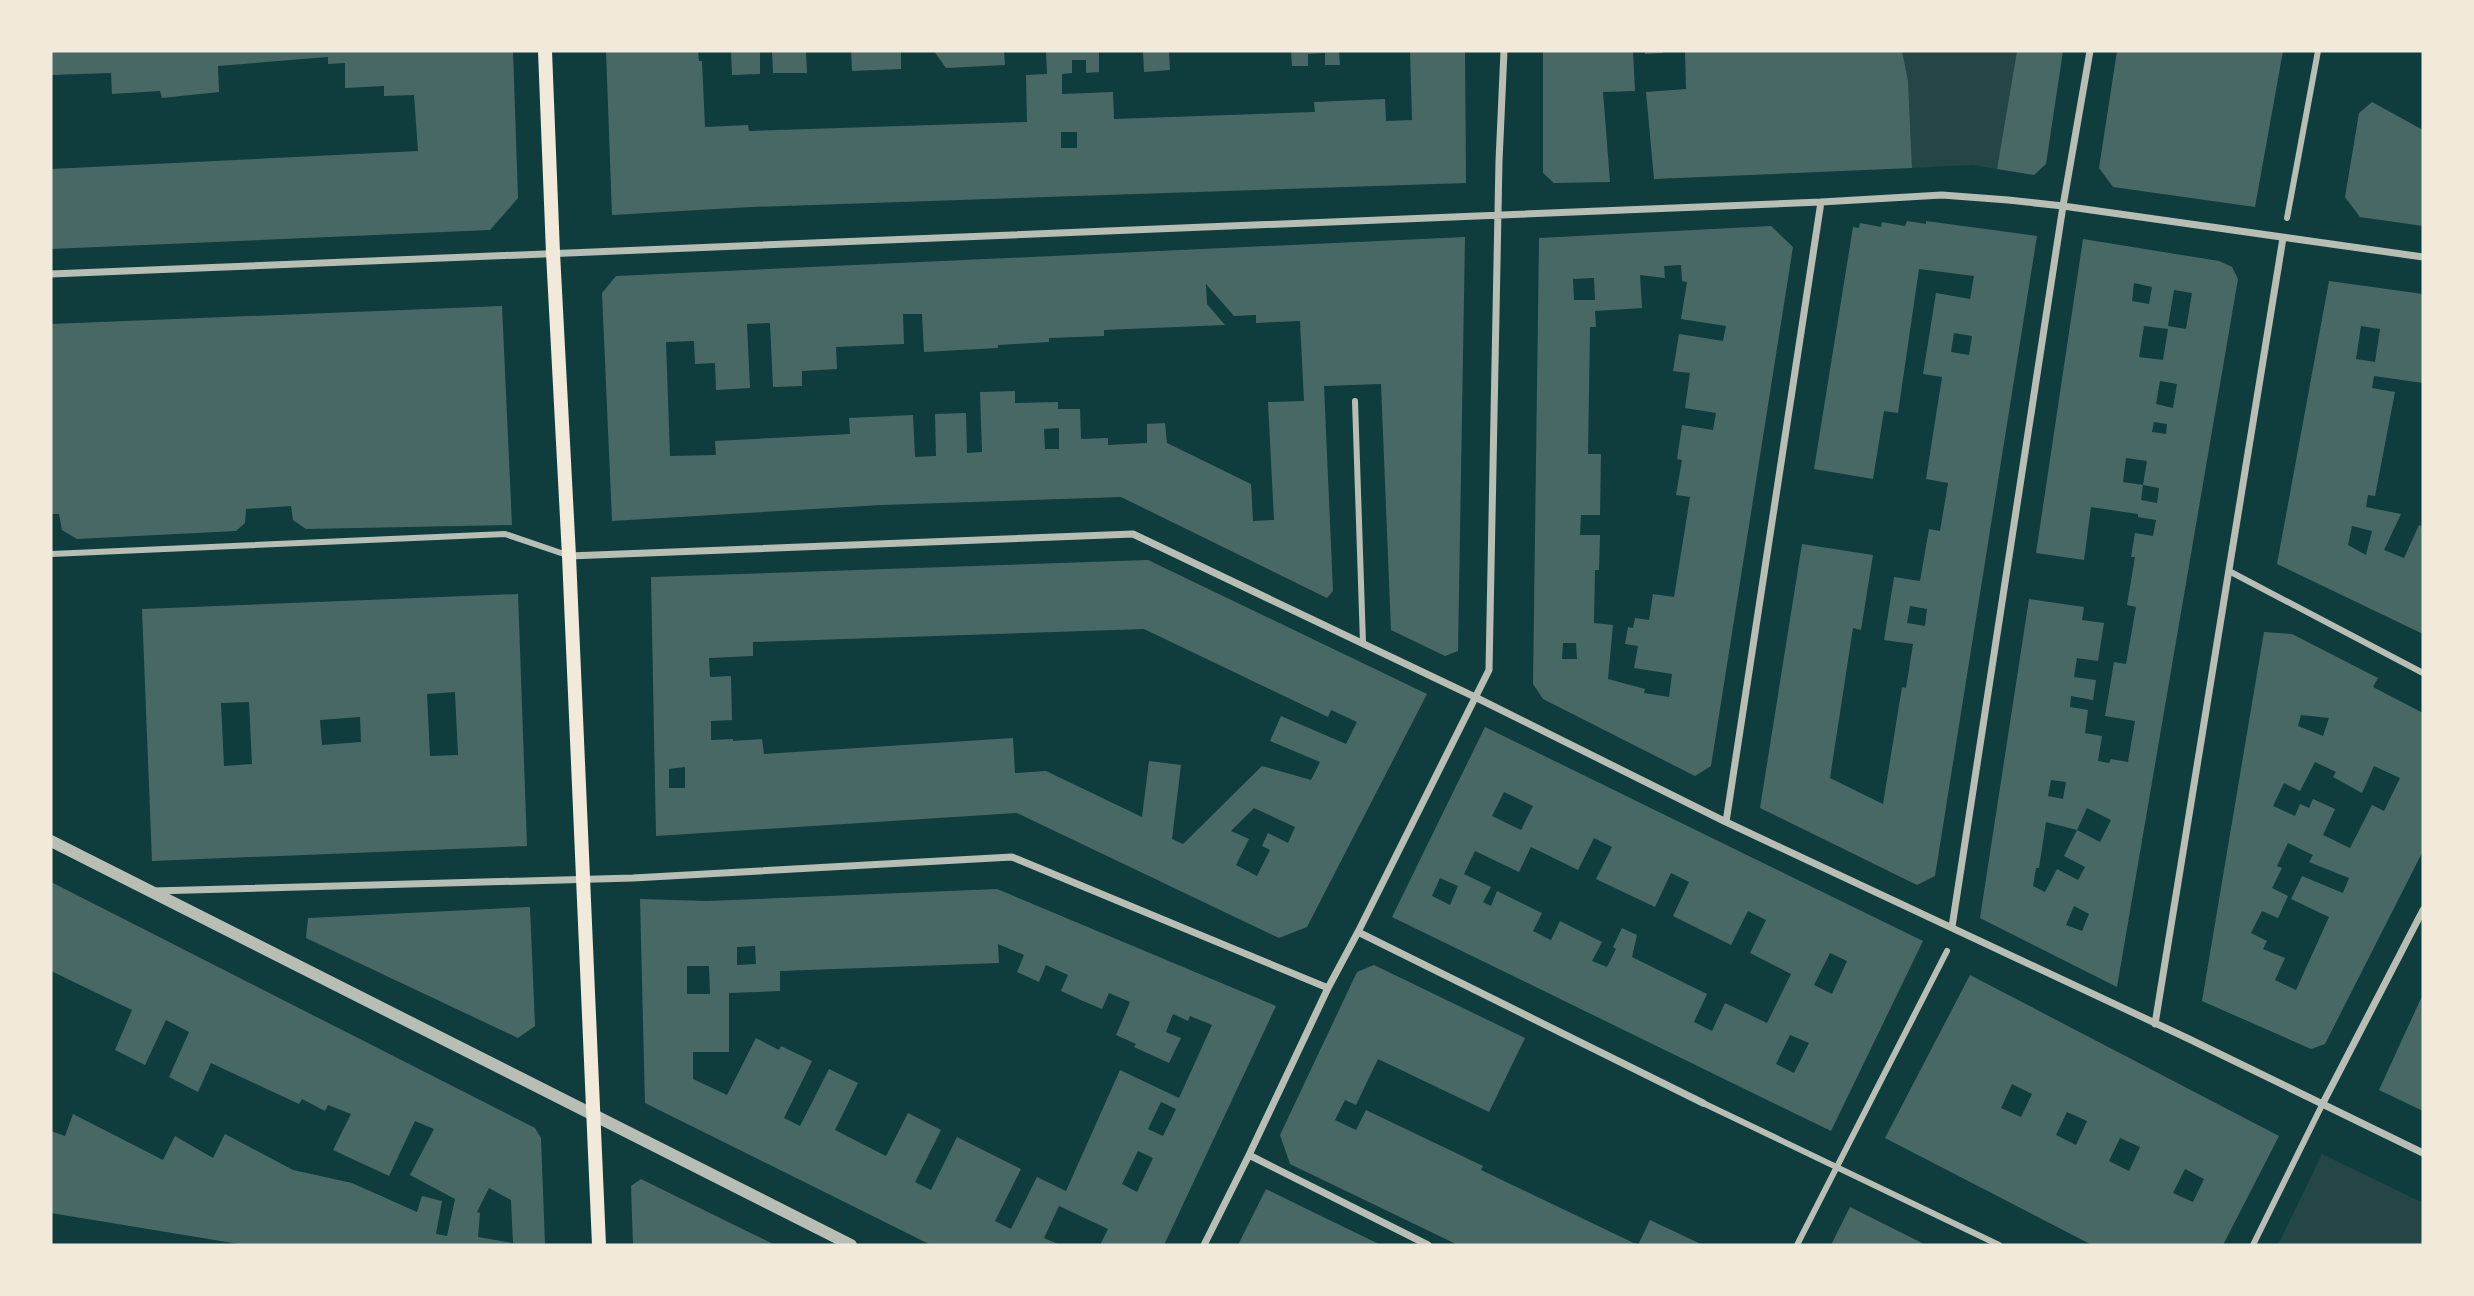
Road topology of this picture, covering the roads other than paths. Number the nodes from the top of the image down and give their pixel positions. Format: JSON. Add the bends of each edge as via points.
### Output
{"nodes":[{"id":1,"x":545,"y":51,"type":"edge"},
{"id":2,"x":1504,"y":51,"type":"edge"},
{"id":3,"x":2090,"y":51,"type":"edge"},
{"id":4,"x":2318,"y":51,"type":"edge"},
{"id":5,"x":1821,"y":202,"type":"junction"},
{"id":6,"x":2063,"y":206,"type":"junction"},
{"id":7,"x":1499,"y":214,"type":"junction"},
{"id":8,"x":2287,"y":218,"type":"dead end"},
{"id":9,"x":2283,"y":238,"type":"junction"},
{"id":10,"x":553,"y":253,"type":"junction"},
{"id":11,"x":2423,"y":257,"type":"edge"},
{"id":12,"x":51,"y":274,"type":"edge"},
{"id":13,"x":1356,"y":401,"type":"dead end"},
{"id":14,"x":51,"y":554,"type":"edge"},
{"id":15,"x":569,"y":556,"type":"junction"},
{"id":16,"x":2229,"y":571,"type":"junction"},
{"id":17,"x":1363,"y":643,"type":"junction"},
{"id":18,"x":2423,"y":673,"type":"edge"},
{"id":19,"x":1475,"y":697,"type":"junction"},
{"id":20,"x":1726,"y":822,"type":"junction"},
{"id":21,"x":51,"y":841,"type":"edge"},
{"id":22,"x":584,"y":880,"type":"junction"},
{"id":23,"x":149,"y":891,"type":"junction"},
{"id":24,"x":2423,"y":910,"type":"edge"},
{"id":25,"x":1952,"y":928,"type":"junction"},
{"id":26,"x":1358,"y":932,"type":"junction"},
{"id":27,"x":1947,"y":951,"type":"dead end"},
{"id":28,"x":1328,"y":988,"type":"junction"},
{"id":29,"x":2155,"y":1024,"type":"junction"},
{"id":30,"x":1703,"y":1103,"type":"joint"},
{"id":31,"x":2323,"y":1103,"type":"junction"},
{"id":32,"x":594,"y":1116,"type":"junction"},
{"id":33,"x":2423,"y":1153,"type":"edge"},
{"id":34,"x":1250,"y":1155,"type":"junction"},
{"id":35,"x":1836,"y":1166,"type":"junction"},
{"id":36,"x":599,"y":1245,"type":"edge"},
{"id":37,"x":851,"y":1245,"type":"edge"},
{"id":38,"x":1204,"y":1245,"type":"edge"},
{"id":39,"x":1428,"y":1245,"type":"edge"},
{"id":40,"x":1797,"y":1245,"type":"edge"},
{"id":41,"x":1999,"y":1245,"type":"edge"},
{"id":42,"x":2253,"y":1245,"type":"edge"}],
"edges":[{"from":1,"to":10,"type":"main road"},
{"from":2,"to":7,"type":"street"},
{"from":3,"to":6,"type":"street"},
{"from":4,"to":8,"type":"street"},
{"from":5,"to":6,"type":"street","via":[[1942,195]]},
{"from":5,"to":7,"type":"street"},
{"from":5,"to":20,"type":"street"},
{"from":6,"to":9,"type":"street"},
{"from":6,"to":25,"type":"street"},
{"from":7,"to":10,"type":"street"},
{"from":7,"to":19,"type":"street","via":[[1489,670]]},
{"from":9,"to":11,"type":"street"},
{"from":9,"to":16,"type":"street"},
{"from":10,"to":12,"type":"street"},
{"from":10,"to":15,"type":"main road"},
{"from":13,"to":17,"type":"street"},
{"from":14,"to":15,"type":"street","via":[[505,534]]},
{"from":15,"to":17,"type":"street","via":[[1133,534]]},
{"from":15,"to":22,"type":"main road"},
{"from":16,"to":18,"type":"street"},
{"from":16,"to":29,"type":"street"},
{"from":17,"to":19,"type":"street"},
{"from":19,"to":20,"type":"street"},
{"from":19,"to":26,"type":"street"},
{"from":20,"to":25,"type":"street"},
{"from":21,"to":23,"type":"street"},
{"from":22,"to":23,"type":"street"},
{"from":22,"to":28,"type":"street","via":[[1012,857]]},
{"from":22,"to":32,"type":"main road"},
{"from":23,"to":32,"type":"street"},
{"from":24,"to":31,"type":"street"},
{"from":25,"to":29,"type":"street"},
{"from":26,"to":28,"type":"street"},
{"from":26,"to":30,"type":"street"},
{"from":27,"to":35,"type":"street"},
{"from":28,"to":34,"type":"street"},
{"from":29,"to":31,"type":"street"},
{"from":30,"to":35,"type":"street"},
{"from":31,"to":33,"type":"street"},
{"from":31,"to":42,"type":"street"},
{"from":32,"to":36,"type":"main road"},
{"from":32,"to":37,"type":"street"},
{"from":34,"to":38,"type":"street"},
{"from":34,"to":39,"type":"street"},
{"from":35,"to":40,"type":"street"},
{"from":35,"to":41,"type":"street"}]}
